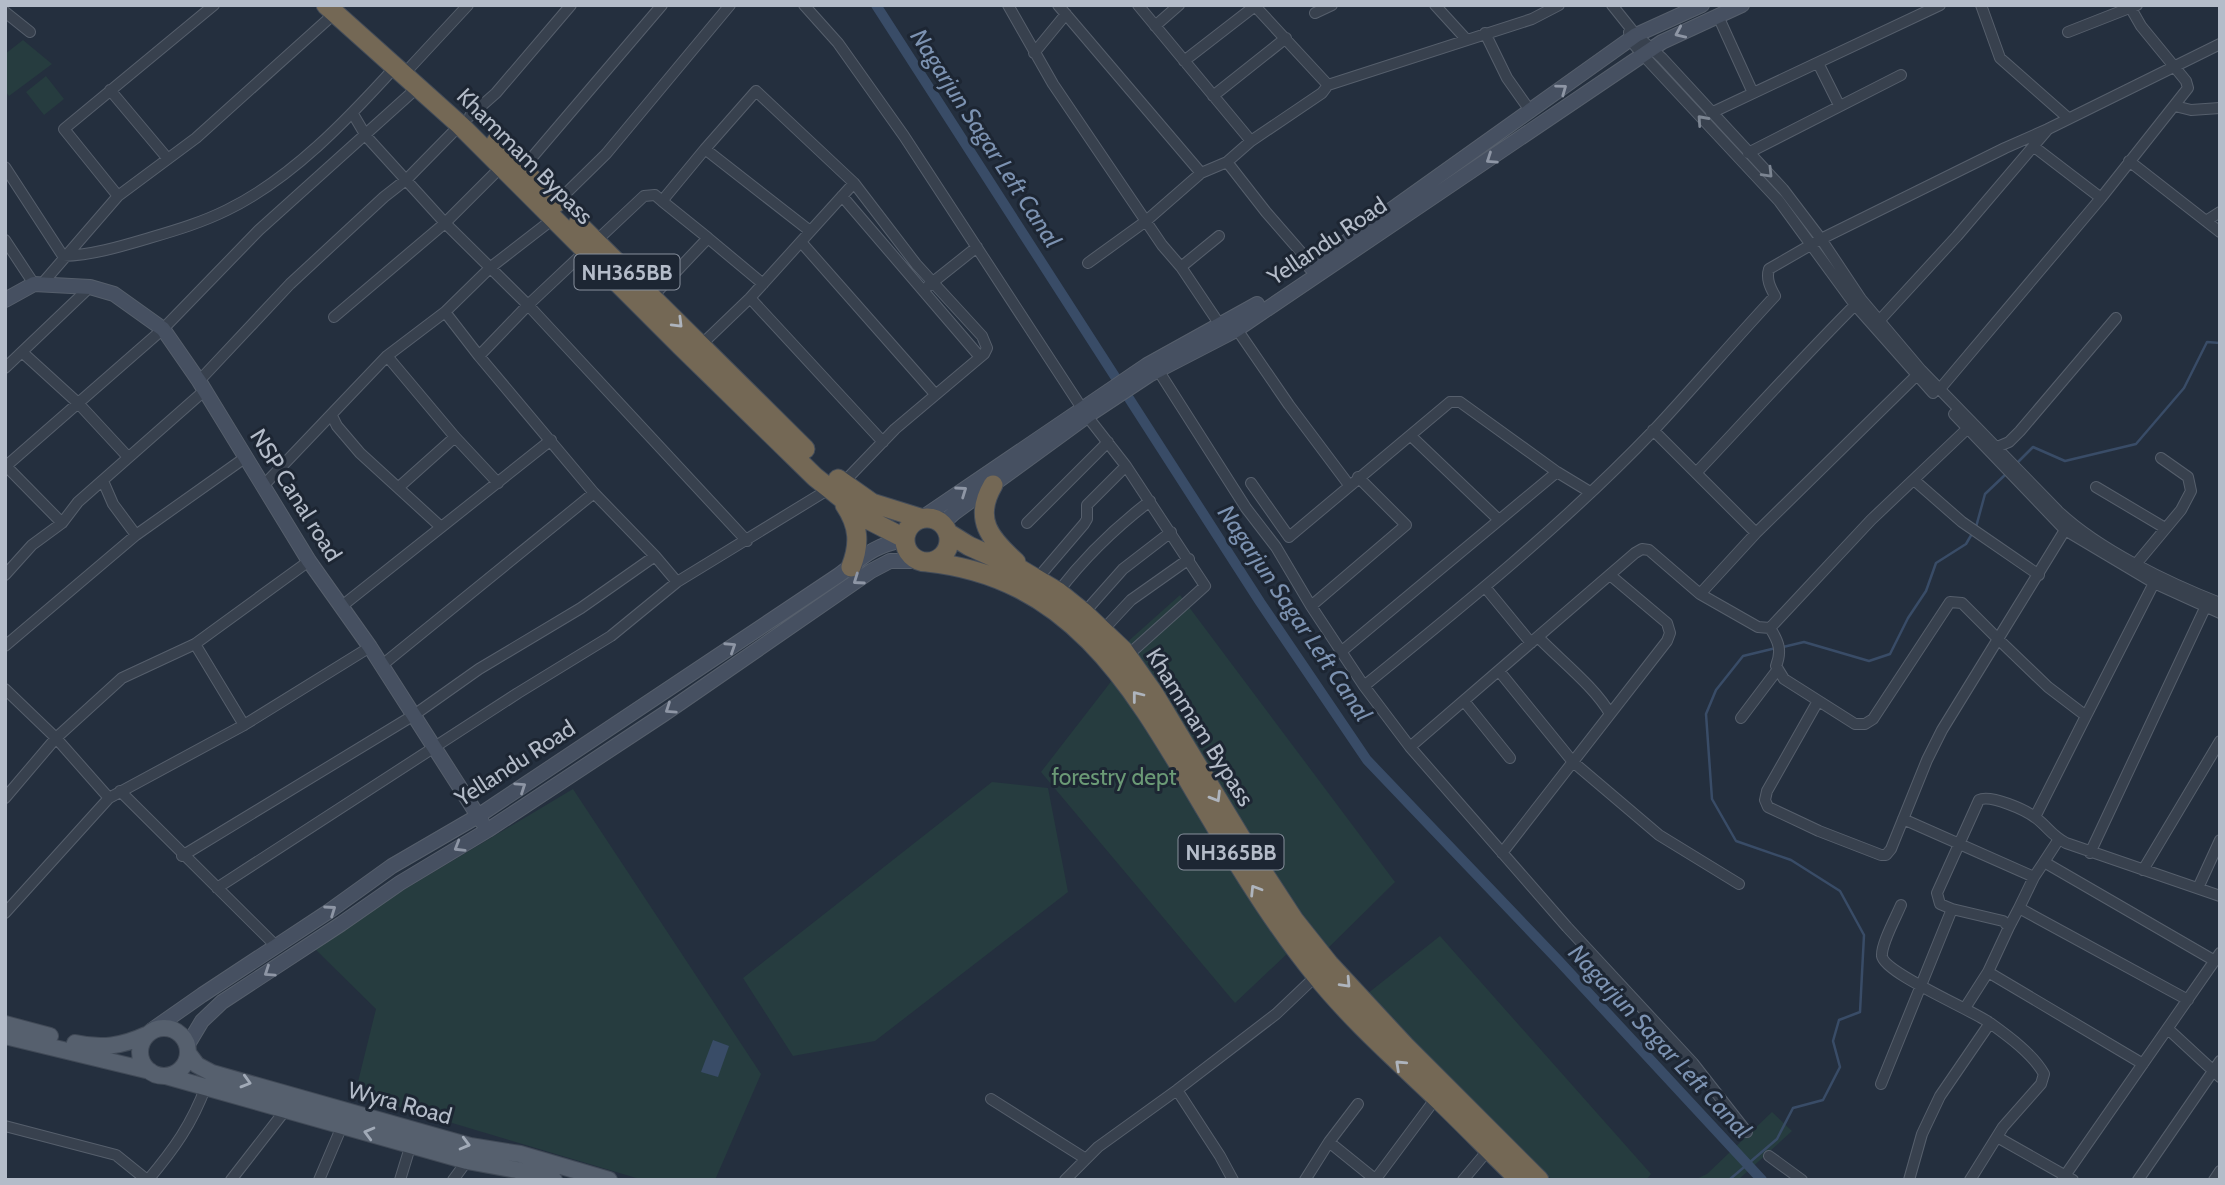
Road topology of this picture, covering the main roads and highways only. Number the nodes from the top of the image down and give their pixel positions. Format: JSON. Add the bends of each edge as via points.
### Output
{"nodes":[{"id":1,"x":1702,"y":5,"type":"edge"},
{"id":2,"x":1742,"y":5,"type":"edge"},
{"id":3,"x":335,"y":8,"type":"edge"},
{"id":4,"x":465,"y":121,"type":"junction"},
{"id":5,"x":555,"y":211,"type":"junction"},
{"id":6,"x":591,"y":246,"type":"junction"},
{"id":7,"x":5,"y":300,"type":"edge"},
{"id":8,"x":1229,"y":325,"type":"junction"},
{"id":9,"x":1084,"y":412,"type":"junction"},
{"id":10,"x":993,"y":485,"type":"junction"},
{"id":11,"x":836,"y":489,"type":"junction"},
{"id":12,"x":921,"y":518,"type":"junction"},
{"id":13,"x":946,"y":528,"type":"junction"},
{"id":14,"x":904,"y":539,"type":"junction"},
{"id":15,"x":924,"y":562,"type":"junction"},
{"id":16,"x":851,"y":567,"type":"junction"},
{"id":17,"x":1037,"y":579,"type":"junction"},
{"id":18,"x":478,"y":816,"type":"junction"},
{"id":19,"x":488,"y":830,"type":"junction"},
{"id":20,"x":5,"y":1024,"type":"edge"},
{"id":21,"x":149,"y":1032,"type":"junction"},
{"id":22,"x":5,"y":1036,"type":"edge"},
{"id":23,"x":188,"y":1049,"type":"junction"},
{"id":24,"x":150,"y":1071,"type":"junction"},
{"id":25,"x":166,"y":1076,"type":"junction"},
{"id":26,"x":515,"y":1175,"type":"edge"},
{"id":27,"x":554,"y":1180,"type":"edge"},
{"id":28,"x":610,"y":1180,"type":"edge"},
{"id":29,"x":1520,"y":1180,"type":"edge"},
{"id":30,"x":1539,"y":1180,"type":"edge"}],
"edges":[{"from":8,"to":1,"type":"main road","name":"Yellandu Road","one_way":true,"via":[[1531,112],[1631,34]]},
{"from":2,"to":8,"type":"main road","name":"Yellandu Road","one_way":true,"via":[[1662,42]]},
{"from":3,"to":4,"type":"highway","name":"Khammam Bypass","number":"NH365BB"},
{"from":4,"to":5,"type":"highway","name":"Khammam Bypass","number":"NH365BB","via":[[502,166]]},
{"from":4,"to":5,"type":"highway","name":"Khammam Bypass","number":"NH365BB","via":[[523,168]]},
{"from":5,"to":6,"type":"highway","name":"Khammam Bypass","number":"NH365BB"},
{"from":6,"to":11,"type":"highway","name":"Khammam Bypass","number":"NH365BB","via":[[690,356]]},
{"from":6,"to":11,"type":"highway","name":"Khammam Bypass","number":"NH365BB","one_way":true,"via":[[701,345]]},
{"from":7,"to":18,"type":"main road","name":"NSP Canal road","via":[[38,284],[90,288],[114,294],[163,329]]},
{"from":8,"to":9,"type":"main road","name":"Yellandu Road","via":[[1201,333]]},
{"from":9,"to":10,"type":"main road","name":"Yellandu Road"},
{"from":12,"to":9,"type":"main road","name":"Yellandu Road","one_way":true},
{"from":10,"to":13,"type":"main road","name":"Yellandu Road"},
{"from":10,"to":17,"type":"highway","via":[[983,513],[989,533]]},
{"from":11,"to":12,"type":"highway","name":"Khammam Bypass","number":"NH365BB"},
{"from":11,"to":14,"type":"highway","name":"Khammam Bypass","number":"NH365BB","via":[[869,520]]},
{"from":11,"to":16,"type":"highway","via":[[857,530]]},
{"from":12,"to":13,"type":"highway","number":"NH365BB","via":[[933,518]]},
{"from":12,"to":14,"type":"highway","via":[[909,526]]},
{"from":13,"to":15,"type":"highway","via":[[950,540],[946,553]]},
{"from":13,"to":17,"type":"highway","name":"Khammam Bypass","number":"NH365BB","via":[[962,542]]},
{"from":14,"to":15,"type":"highway","number":"NH365BB","via":[[909,554]]},
{"from":14,"to":16,"type":"main road","name":"Yellandu Road","via":[[884,543]]},
{"from":15,"to":19,"type":"main road","name":"Yellandu Road","one_way":true,"via":[[890,561],[871,571]]},
{"from":29,"to":15,"type":"highway","name":"Khammam Bypass","number":"NH365BB","one_way":true,"via":[[1395,1061],[1316,976],[1258,896],[1144,706],[1110,662],[1068,622],[1012,584],[971,569]]},
{"from":18,"to":16,"type":"main road","name":"Yellandu Road","one_way":true},
{"from":17,"to":30,"type":"highway","name":"Khammam Bypass","number":"NH365BB","one_way":true,"via":[[1084,613],[1127,656],[1247,848],[1329,964]]},
{"from":18,"to":19,"type":"main road","name":"NSP Canal road"},
{"from":21,"to":18,"type":"main road","name":"Yellandu Road","one_way":true,"via":[[392,866]]},
{"from":19,"to":23,"type":"main road","name":"Yellandu Road","one_way":true,"via":[[222,1002],[202,1021]]},
{"from":20,"to":21,"type":"main road","via":[[103,1047],[118,1046]]},
{"from":21,"to":23,"type":"main road","name":"Wyra Road","via":[[174,1030]]},
{"from":21,"to":24,"type":"main road","via":[[142,1041],[140,1058]]},
{"from":22,"to":24,"type":"main road","name":"Wyra Road"},
{"from":23,"to":25,"type":"main road","via":[[179,1071]]},
{"from":23,"to":28,"type":"main road","name":"Wyra Road","one_way":true,"via":[[197,1065],[212,1073],[470,1146],[520,1154]]},
{"from":24,"to":25,"type":"main road","name":"Wyra Road"},
{"from":26,"to":25,"type":"main road","name":"Wyra Road","one_way":true},
{"from":26,"to":27,"type":"main road","name":"Wyra Road"}]}
